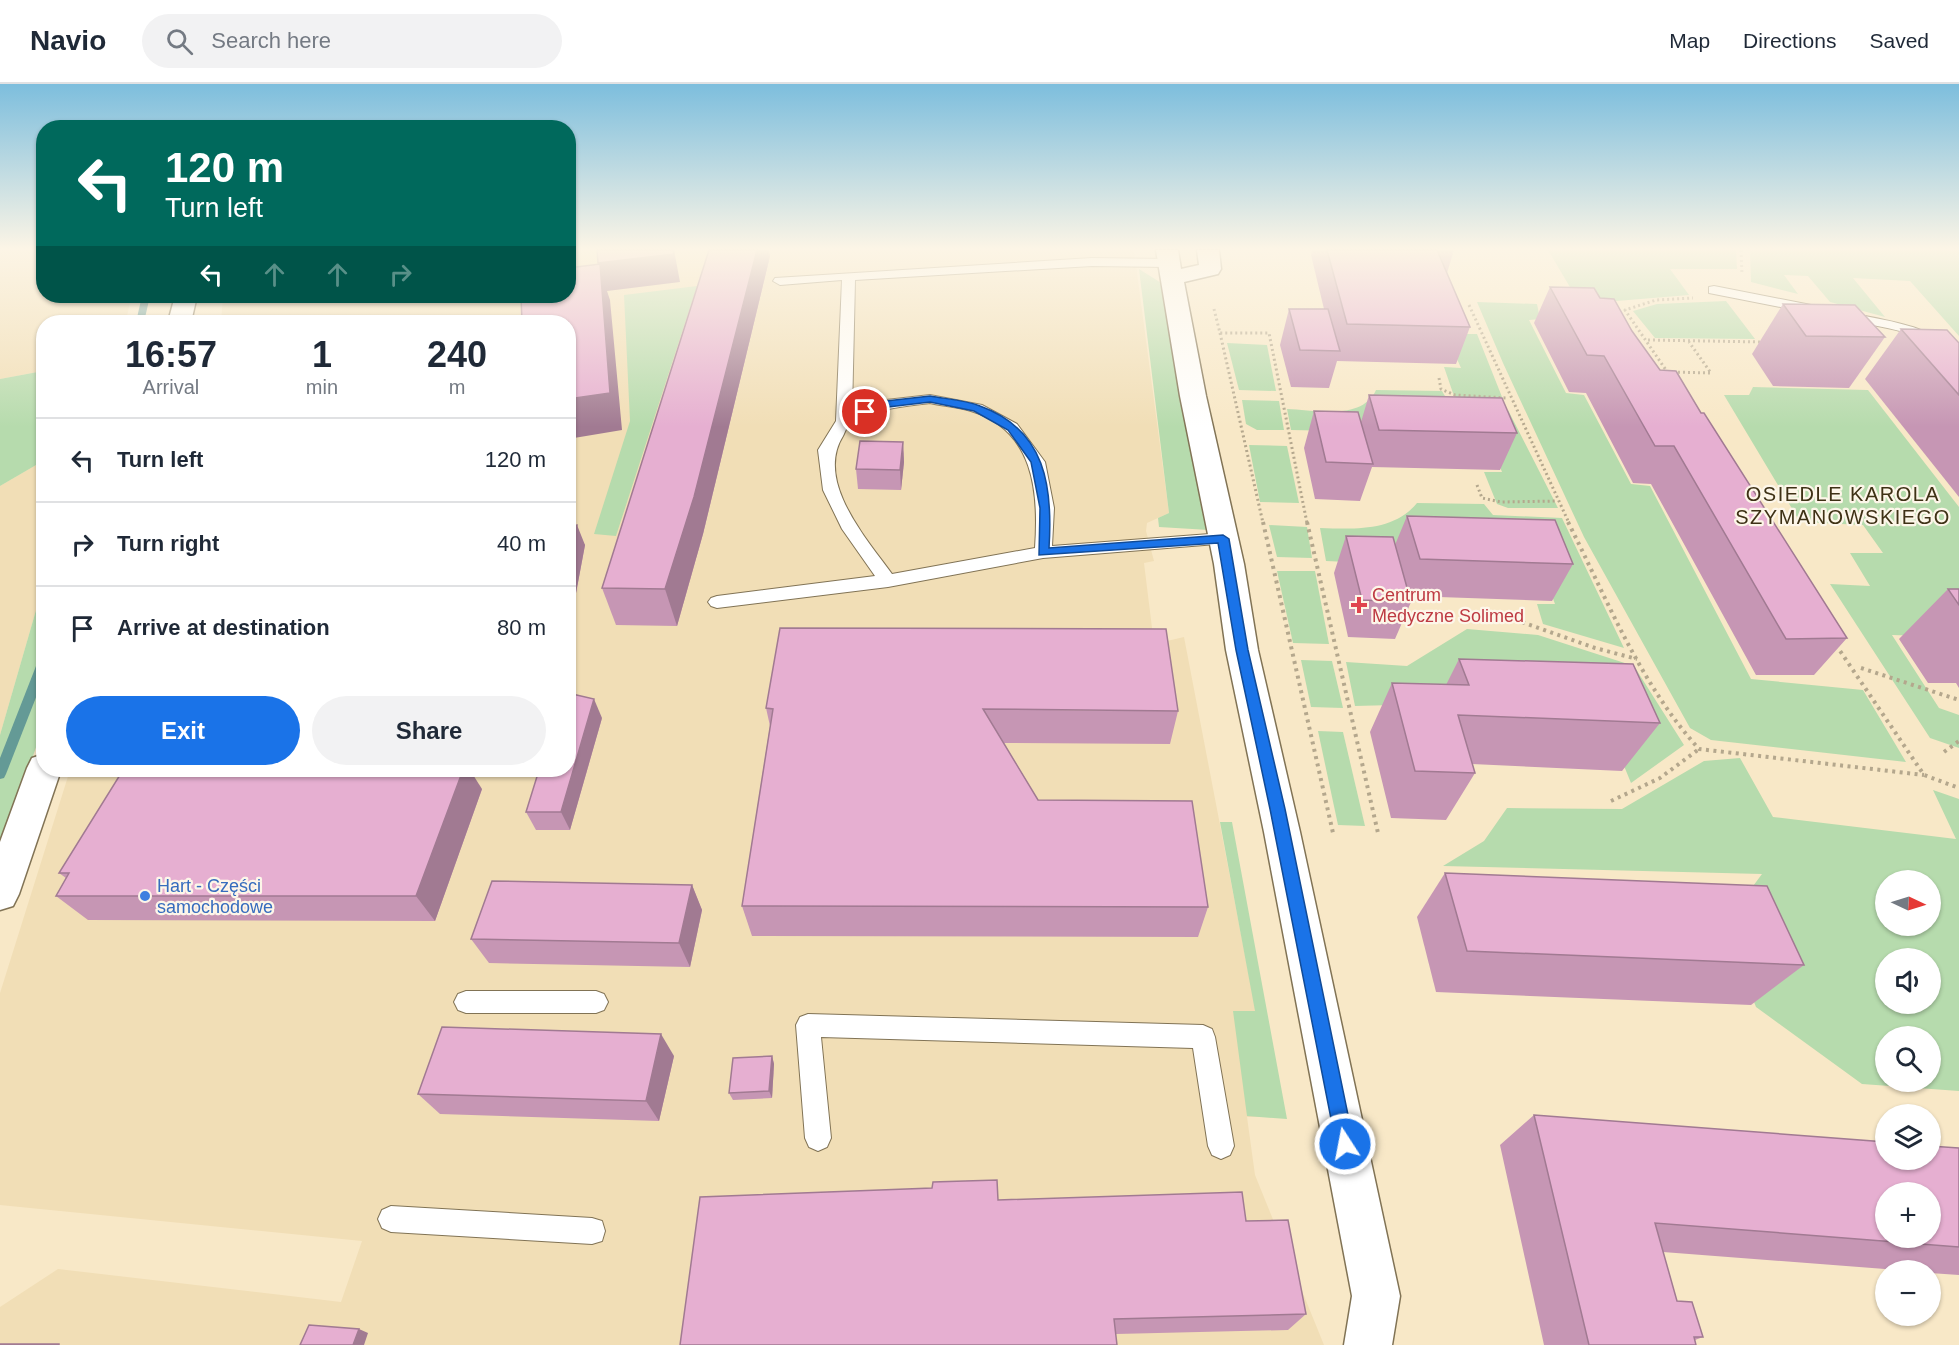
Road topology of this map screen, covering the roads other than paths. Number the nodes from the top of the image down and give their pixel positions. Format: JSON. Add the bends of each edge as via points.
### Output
{"nodes":[{"id":1,"x":848,"y":309,"type":"edge"},
{"id":2,"x":1179,"y":309,"type":"edge"},
{"id":3,"x":1808,"y":309,"type":"edge"},
{"id":4,"x":1959,"y":362,"type":"edge"},
{"id":5,"x":844,"y":421,"type":"junction"},
{"id":6,"x":1223,"y":539,"type":"junction"},
{"id":7,"x":1043,"y":552,"type":"junction"},
{"id":8,"x":888,"y":581,"type":"junction"},
{"id":9,"x":717,"y":602,"type":"dead end"},
{"id":10,"x":41,"y":777,"type":"edge"},
{"id":11,"x":0,"y":894,"type":"edge"},
{"id":12,"x":466,"y":1002,"type":"dead end"},
{"id":13,"x":597,"y":1002,"type":"dead end"},
{"id":14,"x":818,"y":1138,"type":"dead end"},
{"id":15,"x":1221,"y":1146,"type":"dead end"},
{"id":16,"x":391,"y":1219,"type":"dead end"},
{"id":17,"x":592,"y":1231,"type":"dead end"},
{"id":18,"x":1368,"y":1345,"type":"edge"}],
"edges":[{"from":1,"to":5,"type":"lane"},
{"from":2,"to":6,"type":"street"},
{"from":3,"to":4,"type":"lane","via":[[1919,333],[1940,342]]},
{"from":5,"to":7,"type":"lane","via":[[886,404],[930,399],[977,408],[1011,427],[1037,462],[1046,508]]},
{"from":5,"to":8,"type":"lane","via":[[826,450],[831,490],[850,529]]},
{"from":6,"to":7,"type":"lane"},
{"from":6,"to":18,"type":"street","via":[[1242,650],[1376,1296]]},
{"from":7,"to":8,"type":"lane"},
{"from":8,"to":9,"type":"lane"},
{"from":10,"to":11,"type":"street"},
{"from":12,"to":13,"type":"lane"},
{"from":14,"to":15,"type":"lane","via":[[808,1024],[1203,1037]]},
{"from":16,"to":17,"type":"lane"}]}
